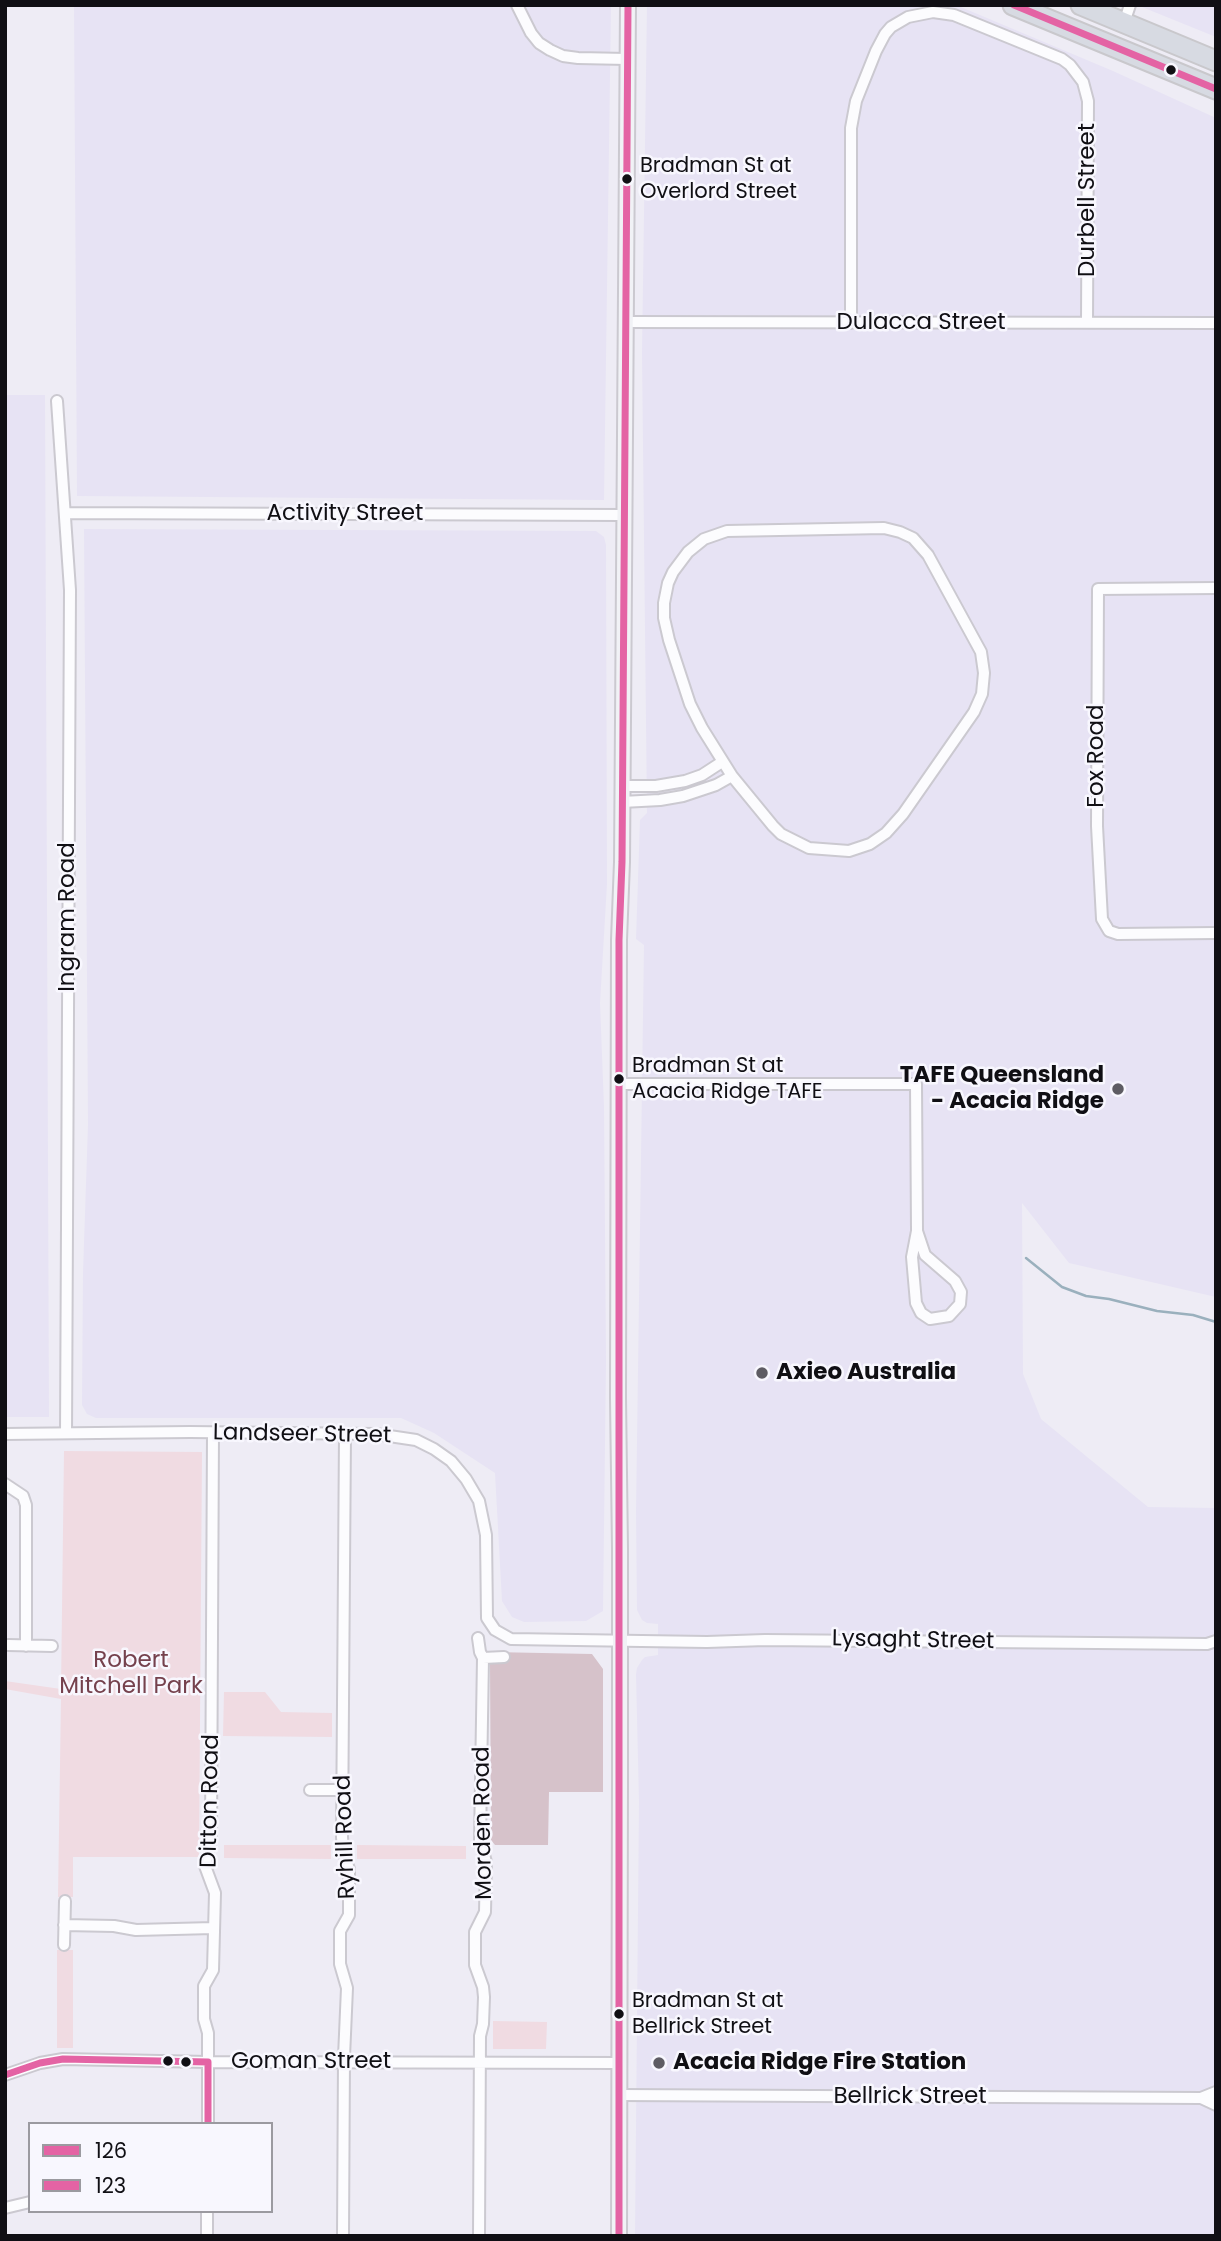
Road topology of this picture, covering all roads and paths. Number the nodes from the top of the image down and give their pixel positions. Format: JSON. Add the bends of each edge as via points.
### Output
{"nodes":[{"id":1,"x":517,"y":5,"type":"edge"},
{"id":2,"x":628,"y":5,"type":"edge"},
{"id":3,"x":1013,"y":5,"type":"edge"},
{"id":4,"x":1081,"y":5,"type":"edge"},
{"id":5,"x":1127,"y":14,"type":"edge"},
{"id":6,"x":627,"y":58,"type":"junction"},
{"id":7,"x":1216,"y":61,"type":"edge"},
{"id":8,"x":1216,"y":89,"type":"edge"},
{"id":9,"x":625,"y":322,"type":"junction"},
{"id":10,"x":850,"y":323,"type":"junction"},
{"id":11,"x":1087,"y":323,"type":"junction"},
{"id":12,"x":1216,"y":323,"type":"edge"},
{"id":13,"x":57,"y":401,"type":"dead end"},
{"id":14,"x":65,"y":513,"type":"junction"},
{"id":15,"x":624,"y":515,"type":"junction"},
{"id":16,"x":1216,"y":587,"type":"edge"},
{"id":17,"x":722,"y":762,"type":"junction"},
{"id":18,"x":732,"y":776,"type":"junction"},
{"id":19,"x":622,"y":786,"type":"junction"},
{"id":20,"x":622,"y":802,"type":"junction"},
{"id":21,"x":1216,"y":933,"type":"edge"},
{"id":22,"x":620,"y":1084,"type":"junction"},
{"id":23,"x":917,"y":1231,"type":"junction"},
{"id":24,"x":66,"y":1433,"type":"junction"},
{"id":25,"x":213,"y":1433,"type":"junction"},
{"id":26,"x":5,"y":1434,"type":"edge"},
{"id":27,"x":345,"y":1434,"type":"junction"},
{"id":28,"x":5,"y":1484,"type":"edge"},
{"id":29,"x":478,"y":1637,"type":"dead end"},
{"id":30,"x":620,"y":1640,"type":"junction"},
{"id":31,"x":1213,"y":1644,"type":"edge"},
{"id":32,"x":8,"y":1646,"type":"dead end"},
{"id":33,"x":26,"y":1646,"type":"junction"},
{"id":34,"x":52,"y":1646,"type":"dead end"},
{"id":35,"x":504,"y":1657,"type":"dead end"},
{"id":36,"x":484,"y":1658,"type":"junction"},
{"id":37,"x":310,"y":1790,"type":"dead end"},
{"id":38,"x":343,"y":1790,"type":"junction"},
{"id":39,"x":65,"y":1901,"type":"dead end"},
{"id":40,"x":64,"y":1925,"type":"junction"},
{"id":41,"x":214,"y":1928,"type":"junction"},
{"id":42,"x":64,"y":1945,"type":"dead end"},
{"id":43,"x":208,"y":2062,"type":"junction"},
{"id":44,"x":344,"y":2062,"type":"junction"},
{"id":45,"x":480,"y":2063,"type":"junction"},
{"id":46,"x":620,"y":2063,"type":"junction"},
{"id":47,"x":5,"y":2075,"type":"edge"},
{"id":48,"x":1216,"y":2092,"type":"edge"},
{"id":49,"x":619,"y":2095,"type":"junction"},
{"id":50,"x":1200,"y":2098,"type":"junction"},
{"id":51,"x":1216,"y":2105,"type":"edge"},
{"id":52,"x":208,"y":2122,"type":"edge"},
{"id":53,"x":28,"y":2202,"type":"edge"},
{"id":54,"x":5,"y":2208,"type":"edge"},
{"id":55,"x":207,"y":2213,"type":"edge"},
{"id":56,"x":207,"y":2236,"type":"edge"},
{"id":57,"x":343,"y":2236,"type":"edge"},
{"id":58,"x":479,"y":2236,"type":"edge"},
{"id":59,"x":619,"y":2236,"type":"edge"}],
"edges":[{"from":1,"to":6,"type":"street","via":[[531,33],[550,50],[578,58]]},
{"from":2,"to":6,"type":"main road"},
{"from":3,"to":8,"type":"highway"},
{"from":4,"to":5,"type":"highway"},
{"from":5,"to":7,"type":"highway"},
{"from":6,"to":9,"type":"main road"},
{"from":9,"to":10,"type":"street","name":"Dulacca Street"},
{"from":9,"to":15,"type":"main road"},
{"from":10,"to":11,"type":"street","name":"Dulacca Street"},
{"from":10,"to":11,"type":"street","name":"Durbell Street","via":[[852,121],[862,84],[885,34],[899,22],[933,12],[947,13],[1062,59],[1081,78],[1088,101]]},
{"from":11,"to":12,"type":"street","name":"Dulacca Street"},
{"from":13,"to":14,"type":"street","name":"Ingram Road"},
{"from":14,"to":15,"type":"street","name":"Activity Street"},
{"from":14,"to":24,"type":"street","name":"Ingram Road","via":[[70,590]]},
{"from":15,"to":19,"type":"main road"},
{"from":16,"to":21,"type":"street","name":"Fox Road","via":[[1098,589],[1097,813],[1102,919],[1109,931]]},
{"from":17,"to":18,"type":"street"},
{"from":17,"to":18,"type":"street","via":[[690,704],[666,628],[668,583],[688,552],[714,534],[739,530],[884,528],[913,538],[928,555],[981,652],[984,673],[974,712],[903,814],[887,833],[860,848],[841,852],[809,848],[781,834]]},
{"from":17,"to":19,"type":"street","via":[[685,781]]},
{"from":18,"to":20,"type":"street","via":[[683,796]]},
{"from":19,"to":20,"type":"main road"},
{"from":20,"to":22,"type":"main road"},
{"from":22,"to":23,"type":"street","via":[[916,1084]]},
{"from":22,"to":30,"type":"main road"},
{"from":23,"to":23,"type":"street","via":[[925,1255],[961,1292],[960,1304],[949,1317],[930,1319],[918,1309],[912,1257]]},
{"from":24,"to":25,"type":"street","name":"Landseer Street"},
{"from":24,"to":26,"type":"street","name":"Landseer Street"},
{"from":25,"to":27,"type":"street","name":"Landseer Street"},
{"from":25,"to":41,"type":"street","name":"Ditton Road","via":[[211,1837],[205,1866],[215,1893]]},
{"from":27,"to":30,"type":"street","name":"Landseer Street","via":[[416,1440],[451,1461],[467,1479],[484,1517],[486,1615],[499,1634],[514,1639]]},
{"from":27,"to":38,"type":"street","name":"Ryhill Road"},
{"from":28,"to":33,"type":"street","via":[[23,1496],[26,1505]]},
{"from":29,"to":36,"type":"street","name":"Morden Road"},
{"from":30,"to":31,"type":"street","name":"Lysaght Street"},
{"from":30,"to":46,"type":"main road"},
{"from":32,"to":33,"type":"street"},
{"from":33,"to":34,"type":"street"},
{"from":35,"to":36,"type":"street"},
{"from":36,"to":45,"type":"street","name":"Morden Road","via":[[480,1841],[486,1862],[485,1912],[475,1932],[475,1965],[484,1997]]},
{"from":37,"to":38,"type":"street"},
{"from":38,"to":44,"type":"street","name":"Ryhill Road","via":[[343,1850],[349,1869],[349,1915],[340,1931],[340,1964],[347,1988]]},
{"from":39,"to":40,"type":"street"},
{"from":40,"to":41,"type":"street","via":[[136,1930]]},
{"from":40,"to":42,"type":"street"},
{"from":41,"to":43,"type":"street","name":"Ditton Road","via":[[213,1970],[204,1986]]},
{"from":43,"to":44,"type":"street","name":"Goman Street"},
{"from":43,"to":47,"type":"street","name":"Goman Street","via":[[63,2059]]},
{"from":43,"to":52,"type":"street","name":"Ditton Road"},
{"from":44,"to":45,"type":"street","name":"Goman Street"},
{"from":44,"to":57,"type":"street","name":"Ryhill Road"},
{"from":45,"to":46,"type":"street","name":"Goman Street"},
{"from":45,"to":58,"type":"street","name":"Morden Road"},
{"from":46,"to":49,"type":"main road"},
{"from":48,"to":50,"type":"street","name":"Bellrick Street"},
{"from":49,"to":50,"type":"street","name":"Bellrick Street"},
{"from":49,"to":59,"type":"main road"},
{"from":50,"to":51,"type":"street","name":"Bellrick Street"},
{"from":53,"to":54,"type":"street"},
{"from":55,"to":56,"type":"street"}]}
